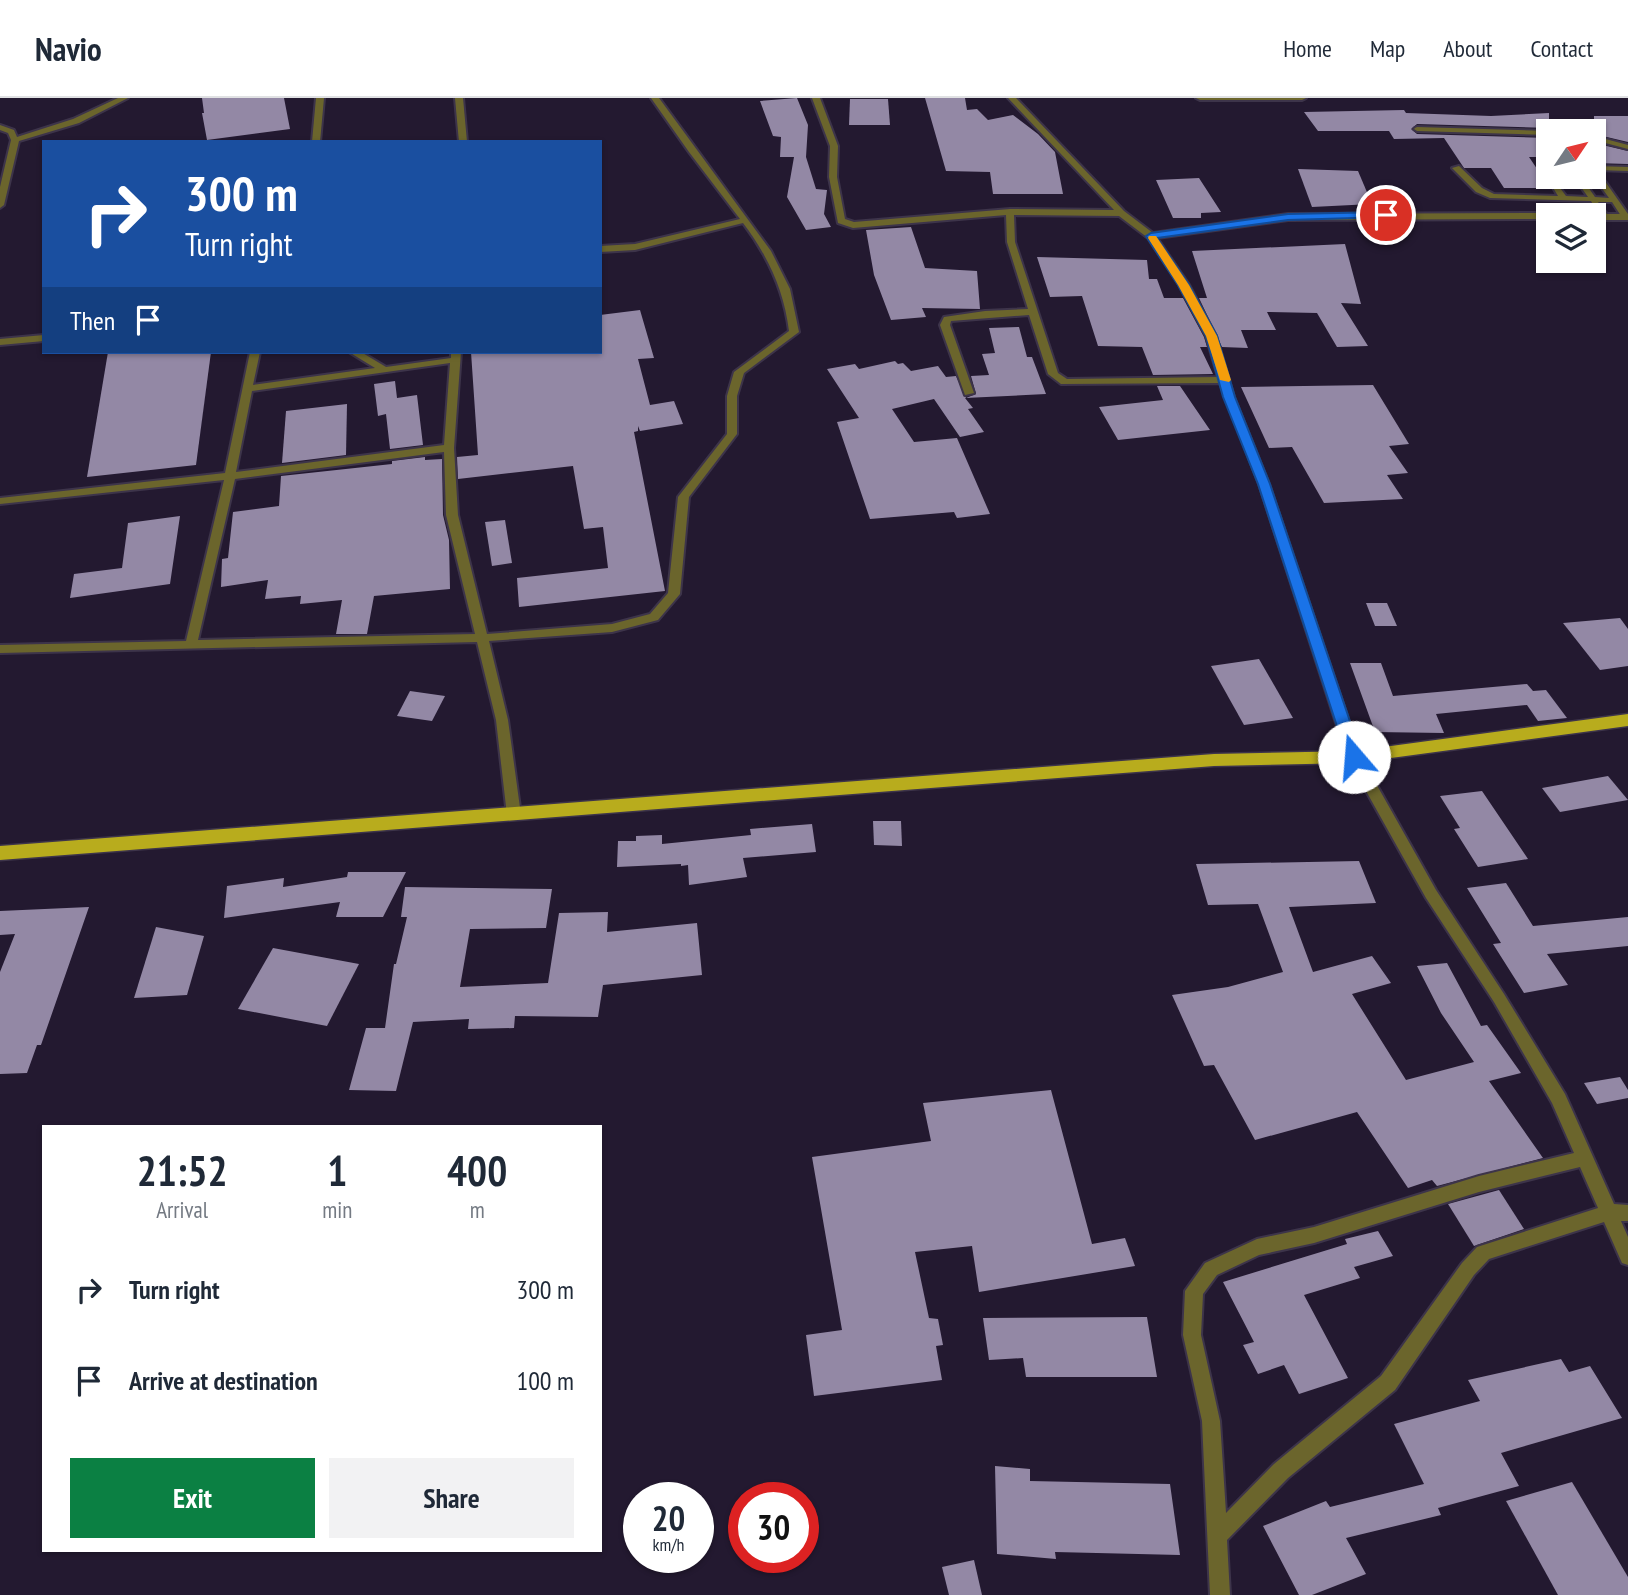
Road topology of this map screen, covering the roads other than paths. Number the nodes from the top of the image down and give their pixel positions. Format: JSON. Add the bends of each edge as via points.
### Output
{"nodes":[{"id":1,"x":124,"y":98,"type":"edge"},
{"id":2,"x":320,"y":98,"type":"edge"},
{"id":3,"x":459,"y":98,"type":"edge"},
{"id":4,"x":655,"y":98,"type":"edge"},
{"id":5,"x":816,"y":98,"type":"edge"},
{"id":6,"x":1012,"y":98,"type":"edge"},
{"id":7,"x":1023,"y":98,"type":"edge"},
{"id":8,"x":1200,"y":98,"type":"edge"},
{"id":9,"x":1302,"y":98,"type":"edge"},
{"id":10,"x":0,"y":127,"type":"edge"},
{"id":11,"x":1417,"y":129,"type":"dead end"},
{"id":12,"x":1536,"y":133,"type":"edge"},
{"id":13,"x":15,"y":140,"type":"junction"},
{"id":14,"x":316,"y":140,"type":"edge"},
{"id":15,"x":463,"y":140,"type":"edge"},
{"id":16,"x":1606,"y":141,"type":"edge"},
{"id":17,"x":1628,"y":147,"type":"edge"},
{"id":18,"x":1456,"y":168,"type":"dead end"},
{"id":19,"x":1606,"y":169,"type":"edge"},
{"id":20,"x":1628,"y":169,"type":"edge"},
{"id":21,"x":3,"y":178,"type":"edge"},
{"id":22,"x":1606,"y":188,"type":"edge"},
{"id":23,"x":1557,"y":189,"type":"edge"},
{"id":24,"x":1586,"y":189,"type":"edge"},
{"id":25,"x":1564,"y":199,"type":"junction"},
{"id":26,"x":1593,"y":199,"type":"junction"},
{"id":27,"x":1614,"y":200,"type":"junction"},
{"id":28,"x":1596,"y":203,"type":"edge"},
{"id":29,"x":0,"y":205,"type":"edge"},
{"id":30,"x":1010,"y":212,"type":"junction"},
{"id":31,"x":1121,"y":213,"type":"junction"},
{"id":32,"x":1536,"y":216,"type":"edge"},
{"id":33,"x":1606,"y":217,"type":"edge"},
{"id":34,"x":1627,"y":217,"type":"edge"},
{"id":35,"x":745,"y":220,"type":"junction"},
{"id":36,"x":1151,"y":236,"type":"junction"},
{"id":37,"x":602,"y":249,"type":"edge"},
{"id":38,"x":1032,"y":313,"type":"junction"},
{"id":39,"x":42,"y":338,"type":"edge"},
{"id":40,"x":0,"y":342,"type":"edge"},
{"id":41,"x":255,"y":354,"type":"edge"},
{"id":42,"x":358,"y":354,"type":"edge"},
{"id":43,"x":455,"y":356,"type":"edge"},
{"id":44,"x":382,"y":368,"type":"junction"},
{"id":45,"x":1226,"y":380,"type":"junction"},
{"id":46,"x":246,"y":389,"type":"junction"},
{"id":47,"x":969,"y":393,"type":"dead end"},
{"id":48,"x":449,"y":448,"type":"junction"},
{"id":49,"x":230,"y":476,"type":"junction"},
{"id":50,"x":0,"y":501,"type":"edge"},
{"id":51,"x":482,"y":638,"type":"junction"},
{"id":52,"x":191,"y":645,"type":"junction"},
{"id":53,"x":0,"y":649,"type":"edge"},
{"id":54,"x":1628,"y":720,"type":"edge"},
{"id":55,"x":1354,"y":757,"type":"junction"},
{"id":56,"x":514,"y":815,"type":"junction"},
{"id":57,"x":0,"y":853,"type":"edge"},
{"id":58,"x":1586,"y":1158,"type":"junction"},
{"id":59,"x":1619,"y":1213,"type":"edge"},
{"id":60,"x":1628,"y":1257,"type":"edge"},
{"id":61,"x":1216,"y":1536,"type":"junction"},
{"id":62,"x":1220,"y":1595,"type":"edge"}],
"edges":[{"from":1,"to":13,"type":"street","via":[[76,121]]},
{"from":2,"to":14,"type":"street"},
{"from":3,"to":15,"type":"street"},
{"from":4,"to":35,"type":"street"},
{"from":5,"to":30,"type":"street","via":[[834,146],[833,177],[841,221],[853,225]]},
{"from":6,"to":7,"type":"street"},
{"from":6,"to":31,"type":"street"},
{"from":8,"to":9,"type":"street"},
{"from":10,"to":13,"type":"street"},
{"from":11,"to":12,"type":"lane"},
{"from":13,"to":21,"type":"street"},
{"from":16,"to":17,"type":"lane"},
{"from":18,"to":25,"type":"lane","via":[[1479,190],[1493,196]]},
{"from":19,"to":20,"type":"lane"},
{"from":21,"to":29,"type":"street"},
{"from":22,"to":27,"type":"lane"},
{"from":23,"to":25,"type":"lane"},
{"from":24,"to":26,"type":"lane"},
{"from":25,"to":26,"type":"lane"},
{"from":26,"to":27,"type":"lane"},
{"from":26,"to":28,"type":"lane"},
{"from":27,"to":34,"type":"lane"},
{"from":30,"to":31,"type":"street"},
{"from":30,"to":38,"type":"street","via":[[1011,242]]},
{"from":31,"to":36,"type":"street"},
{"from":32,"to":36,"type":"street","via":[[1288,217]]},
{"from":33,"to":34,"type":"street"},
{"from":35,"to":37,"type":"street","via":[[635,247]]},
{"from":35,"to":51,"type":"street","via":[[778,270],[793,309],[794,332],[739,372],[732,396],[732,434],[684,497],[674,594],[654,617],[612,628]]},
{"from":36,"to":45,"type":"street","via":[[1212,336]]},
{"from":38,"to":45,"type":"street","via":[[1053,374],[1065,382]]},
{"from":38,"to":47,"type":"street","via":[[947,319],[945,325]]},
{"from":39,"to":40,"type":"street"},
{"from":41,"to":46,"type":"street"},
{"from":42,"to":44,"type":"street"},
{"from":43,"to":44,"type":"street"},
{"from":43,"to":48,"type":"street"},
{"from":44,"to":46,"type":"street"},
{"from":45,"to":55,"type":"street"},
{"from":46,"to":49,"type":"street"},
{"from":48,"to":49,"type":"street"},
{"from":48,"to":51,"type":"street","via":[[452,515]]},
{"from":49,"to":50,"type":"street"},
{"from":49,"to":52,"type":"street"},
{"from":51,"to":52,"type":"street"},
{"from":51,"to":56,"type":"street","via":[[502,720]]},
{"from":52,"to":53,"type":"street"},
{"from":54,"to":55,"type":"main road"},
{"from":55,"to":56,"type":"main road","via":[[1200,761]]},
{"from":55,"to":58,"type":"street","via":[[1431,894],[1559,1100]]},
{"from":56,"to":57,"type":"main road"},
{"from":58,"to":59,"type":"street"},
{"from":58,"to":61,"type":"street","via":[[1479,1184],[1314,1235],[1256,1247],[1211,1269],[1194,1291],[1192,1335],[1211,1420]]},
{"from":59,"to":60,"type":"street"},
{"from":59,"to":61,"type":"street","via":[[1483,1253],[1388,1383],[1281,1471]]},
{"from":61,"to":62,"type":"street"}]}
